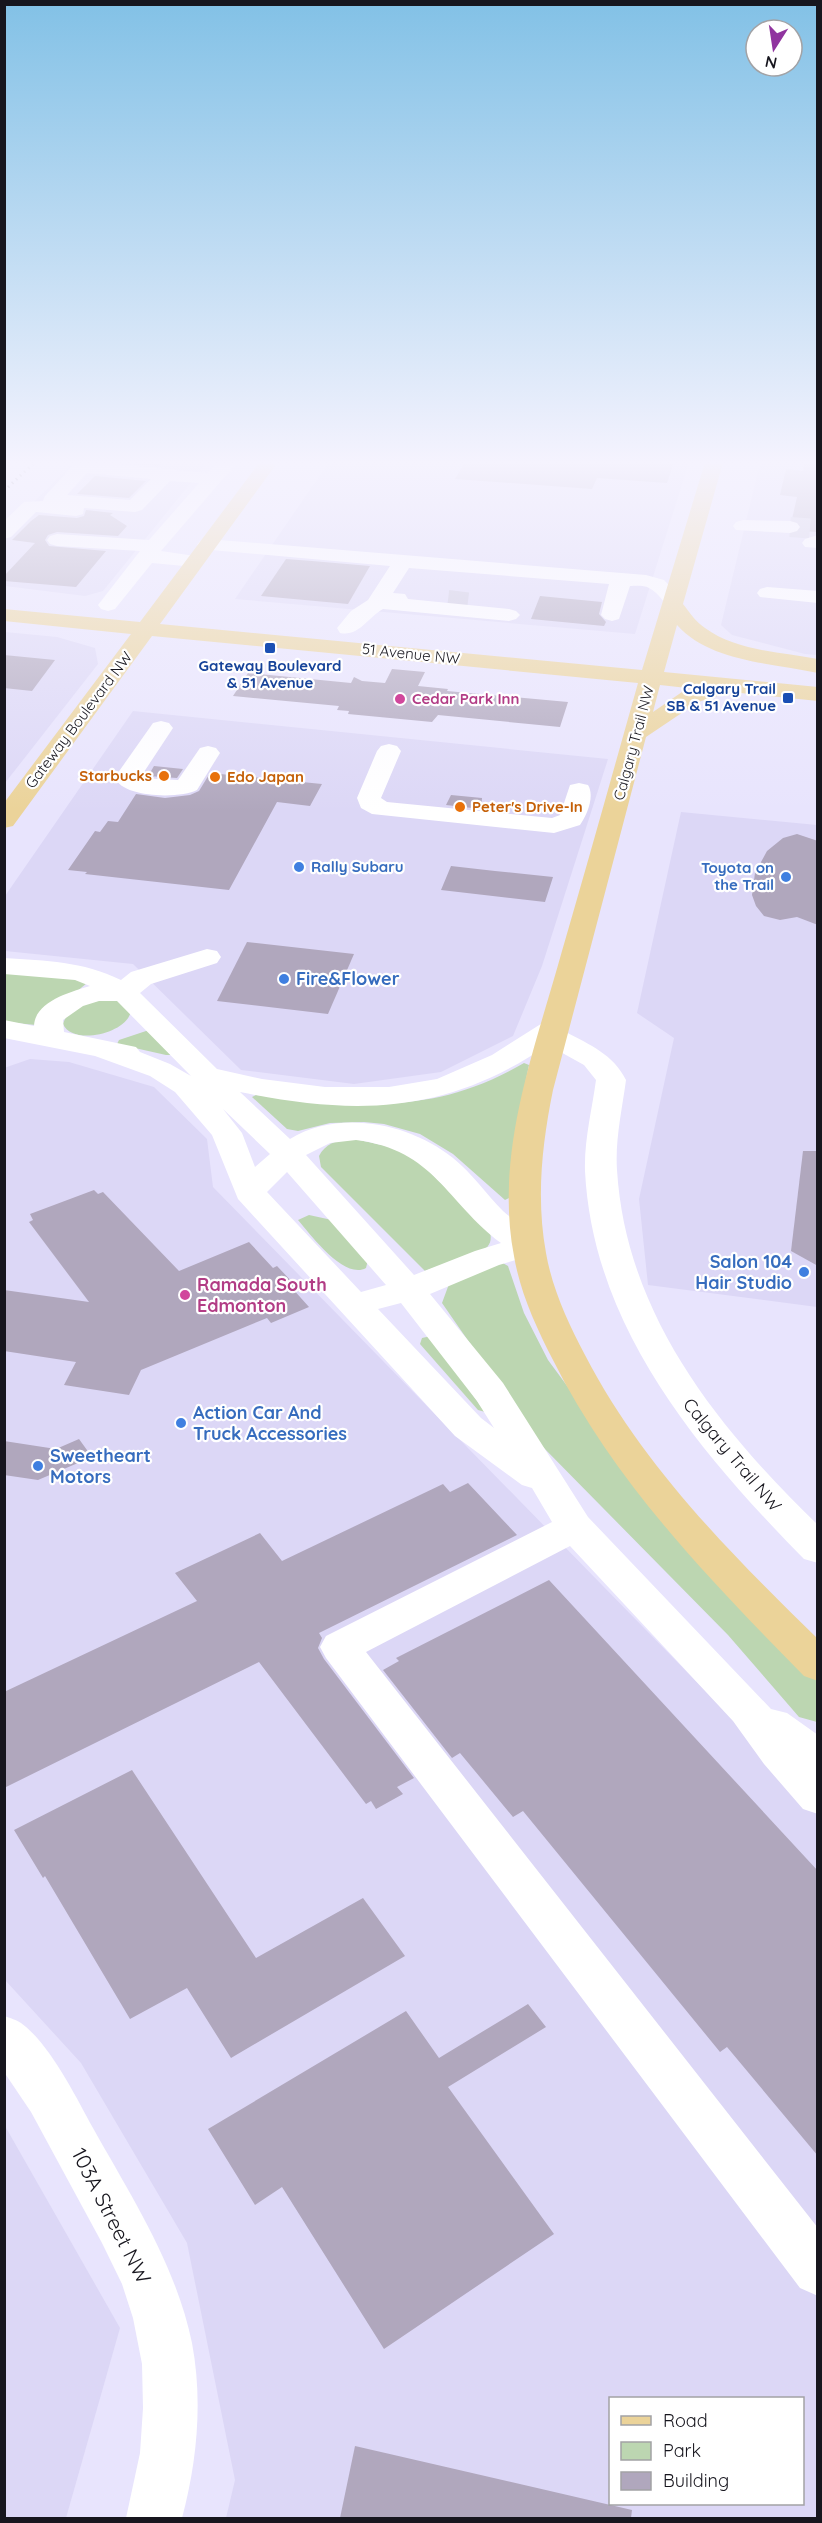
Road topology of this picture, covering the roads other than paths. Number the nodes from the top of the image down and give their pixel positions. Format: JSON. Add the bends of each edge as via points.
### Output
{"nodes":[{"id":1,"x":130,"y":577,"type":"edge"},
{"id":2,"x":182,"y":577,"type":"edge"},
{"id":3,"x":393,"y":577,"type":"edge"},
{"id":4,"x":418,"y":577,"type":"edge"},
{"id":5,"x":682,"y":577,"type":"edge"},
{"id":6,"x":424,"y":583,"type":"junction"},
{"id":7,"x":569,"y":584,"type":"junction"},
{"id":8,"x":477,"y":588,"type":"junction"},
{"id":9,"x":770,"y":588,"type":"dead end"},
{"id":10,"x":814,"y":589,"type":"edge"},
{"id":11,"x":450,"y":596,"type":"tunnel mouth"},
{"id":12,"x":4,"y":597,"type":"edge"},
{"id":13,"x":377,"y":602,"type":"junction"},
{"id":14,"x":515,"y":602,"type":"junction"},
{"id":15,"x":674,"y":604,"type":"junction"},
{"id":16,"x":108,"y":605,"type":"junction"},
{"id":17,"x":152,"y":613,"type":"junction"},
{"id":18,"x":4,"y":615,"type":"edge"},
{"id":19,"x":34,"y":618,"type":"junction"},
{"id":20,"x":269,"y":620,"type":"dead end"},
{"id":21,"x":348,"y":628,"type":"junction"},
{"id":22,"x":428,"y":636,"type":"dead end"},
{"id":23,"x":122,"y":662,"type":"junction"},
{"id":24,"x":663,"y":662,"type":"junction"},
{"id":25,"x":818,"y":666,"type":"edge"},
{"id":26,"x":818,"y":673,"type":"edge"},
{"id":27,"x":776,"y":690,"type":"junction"},
{"id":28,"x":818,"y":694,"type":"edge"},
{"id":29,"x":161,"y":728,"type":"dead end"},
{"id":30,"x":637,"y":734,"type":"junction"},
{"id":31,"x":398,"y":752,"type":"dead end"},
{"id":32,"x":208,"y":753,"type":"dead end"},
{"id":33,"x":579,"y":790,"type":"dead end"},
{"id":34,"x":4,"y":821,"type":"edge"},
{"id":35,"x":207,"y":957,"type":"dead end"},
{"id":36,"x":4,"y":966,"type":"edge"},
{"id":37,"x":124,"y":992,"type":"junction"},
{"id":38,"x":147,"y":1014,"type":"junction"},
{"id":39,"x":4,"y":1029,"type":"edge"},
{"id":40,"x":553,"y":1032,"type":"junction"},
{"id":41,"x":50,"y":1038,"type":"junction"},
{"id":42,"x":94,"y":1047,"type":"junction"},
{"id":43,"x":207,"y":1076,"type":"junction"},
{"id":44,"x":288,"y":1154,"type":"junction"},
{"id":45,"x":249,"y":1192,"type":"junction"},
{"id":46,"x":528,"y":1246,"type":"junction"},
{"id":47,"x":409,"y":1290,"type":"junction"},
{"id":48,"x":352,"y":1305,"type":"junction"},
{"id":49,"x":547,"y":1484,"type":"junction"},
{"id":50,"x":575,"y":1527,"type":"junction"},
{"id":51,"x":818,"y":1550,"type":"edge"},
{"id":52,"x":818,"y":1665,"type":"edge"},
{"id":53,"x":748,"y":1709,"type":"junction"},
{"id":54,"x":818,"y":1758,"type":"edge"},
{"id":55,"x":818,"y":1796,"type":"edge"},
{"id":56,"x":4,"y":2038,"type":"edge"},
{"id":57,"x":818,"y":2270,"type":"edge"},
{"id":58,"x":154,"y":2518,"type":"edge"}],
"edges":[{"from":1,"to":16,"type":"street"},
{"from":2,"to":17,"type":"main road","name":"Gateway Boulevard NW"},
{"from":3,"to":13,"type":"street"},
{"from":4,"to":6,"type":"street"},
{"from":5,"to":15,"type":"main road","name":"Calgary Trail NW"},
{"from":6,"to":8,"type":"street"},
{"from":6,"to":11,"type":"street"},
{"from":6,"to":13,"type":"street"},
{"from":7,"to":8,"type":"street"},
{"from":7,"to":14,"type":"street"},
{"from":7,"to":15,"type":"street","via":[[617,597],[652,582]]},
{"from":8,"to":14,"type":"street"},
{"from":9,"to":10,"type":"street"},
{"from":12,"to":16,"type":"main road","name":"51 Avenue NW"},
{"from":13,"to":14,"type":"street"},
{"from":13,"to":21,"type":"street"},
{"from":15,"to":24,"type":"main road","name":"Calgary Trail NW"},
{"from":15,"to":25,"type":"main road","via":[[696,632],[707,638]]},
{"from":16,"to":17,"type":"main road","name":"51 Avenue NW"},
{"from":16,"to":19,"type":"main road","via":[[91,613]]},
{"from":17,"to":19,"type":"main road","name":"51 Avenue NW"},
{"from":17,"to":23,"type":"main road","name":"Gateway Boulevard NW"},
{"from":17,"to":24,"type":"main road","name":"51 Avenue NW"},
{"from":18,"to":19,"type":"main road","name":"51 Avenue NW"},
{"from":19,"to":23,"type":"main road","via":[[84,625],[108,634],[123,648]]},
{"from":20,"to":21,"type":"main road","name":"51 Avenue NW"},
{"from":21,"to":22,"type":"main road","name":"51 Avenue NW"},
{"from":23,"to":34,"type":"main road","name":"Gateway Boulevard NW"},
{"from":24,"to":26,"type":"main road","name":"51 Avenue NW"},
{"from":24,"to":27,"type":"main road","name":"51 Avenue NW"},
{"from":24,"to":30,"type":"main road","name":"Calgary Trail NW"},
{"from":27,"to":28,"type":"main road","name":"51 Avenue NW"},
{"from":27,"to":30,"type":"main road","via":[[729,688],[698,694]]},
{"from":29,"to":32,"type":"street","via":[[127,777],[135,785],[182,788],[188,785]]},
{"from":30,"to":40,"type":"main road","name":"Calgary Trail NW"},
{"from":31,"to":33,"type":"street","via":[[369,798],[370,803],[381,809],[554,826],[571,820]]},
{"from":35,"to":37,"type":"street","via":[[141,978]]},
{"from":36,"to":37,"type":"street","via":[[78,972]]},
{"from":37,"to":38,"type":"street"},
{"from":37,"to":41,"type":"street","via":[[84,996],[64,1005],[48,1023]]},
{"from":38,"to":42,"type":"street","via":[[127,1030]]},
{"from":38,"to":43,"type":"street"},
{"from":39,"to":41,"type":"street"},
{"from":40,"to":43,"type":"street","via":[[487,1071],[418,1092],[329,1096]]},
{"from":40,"to":46,"type":"main road","name":"Calgary Trail NW","via":[[526,1153],[523,1197]]},
{"from":40,"to":51,"type":"street","name":"Calgary Trail NW","via":[[608,1071],[611,1080],[602,1145],[604,1204],[621,1278],[642,1329],[687,1403],[715,1440]]},
{"from":41,"to":42,"type":"street"},
{"from":42,"to":43,"type":"street","via":[[175,1064]]},
{"from":42,"to":45,"type":"street","via":[[160,1071],[186,1086],[227,1133]]},
{"from":43,"to":44,"type":"street"},
{"from":44,"to":45,"type":"street"},
{"from":44,"to":46,"type":"street","via":[[305,1142],[334,1133],[367,1132],[396,1139],[440,1164],[504,1230]]},
{"from":44,"to":47,"type":"street"},
{"from":45,"to":48,"type":"street"},
{"from":46,"to":47,"type":"street","via":[[486,1258]]},
{"from":46,"to":52,"type":"main road","name":"Calgary Trail NW","via":[[541,1296],[563,1347],[598,1412],[630,1460],[716,1562]]},
{"from":47,"to":48,"type":"street"},
{"from":47,"to":49,"type":"street","via":[[490,1392]]},
{"from":48,"to":49,"type":"street","via":[[468,1427]]},
{"from":49,"to":50,"type":"street"},
{"from":50,"to":53,"type":"street"},
{"from":50,"to":57,"type":"street","via":[[340,1647]]},
{"from":53,"to":54,"type":"street"},
{"from":53,"to":55,"type":"street"},
{"from":56,"to":58,"type":"street","name":"103A Street NW","via":[[36,2074],[126,2238],[143,2273],[165,2341],[169,2420]]}]}
